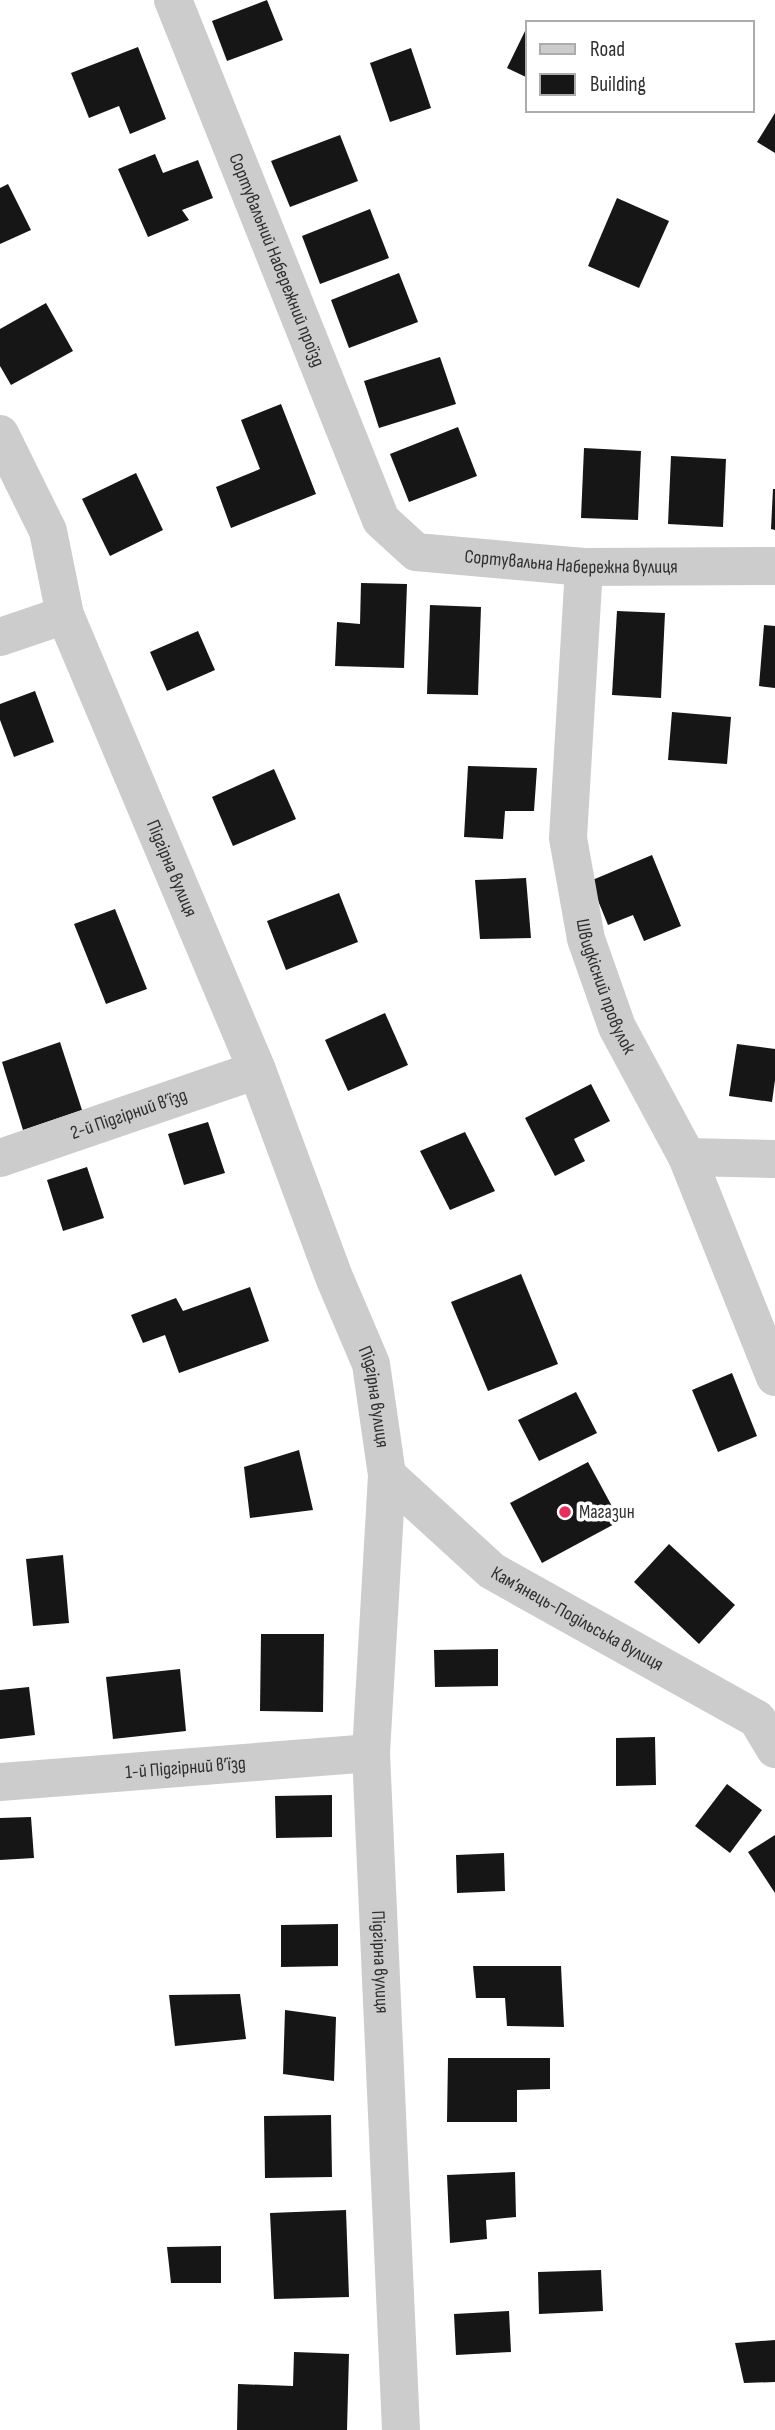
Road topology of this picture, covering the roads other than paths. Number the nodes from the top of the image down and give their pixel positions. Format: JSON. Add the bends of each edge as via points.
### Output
{"nodes":[{"id":1,"x":173,"y":0,"type":"edge"},
{"id":2,"x":0,"y":434,"type":"edge"},
{"id":3,"x":380,"y":520,"type":"joint"},
{"id":4,"x":775,"y":566,"type":"edge"},
{"id":5,"x":584,"y":567,"type":"junction"},
{"id":6,"x":65,"y":615,"type":"junction"},
{"id":7,"x":0,"y":637,"type":"edge"},
{"id":8,"x":257,"y":1070,"type":"junction"},
{"id":9,"x":687,"y":1157,"type":"junction"},
{"id":10,"x":0,"y":1158,"type":"edge"},
{"id":11,"x":775,"y":1159,"type":"edge"},
{"id":12,"x":775,"y":1377,"type":"edge"},
{"id":13,"x":387,"y":1475,"type":"junction"},
{"id":14,"x":769,"y":1726,"type":"edge"},
{"id":15,"x":371,"y":1753,"type":"junction"},
{"id":16,"x":0,"y":1782,"type":"edge"},
{"id":17,"x":401,"y":2430,"type":"edge"}],
"edges":[{"from":1,"to":3,"type":"street","name":"Сортувальний Набережний проїзд"},
{"from":2,"to":6,"type":"street","name":"Підгірна вулиця","via":[[48,531]]},
{"from":3,"to":5,"type":"street","name":"Сортувальна Набережна вулиця","via":[[416,552]]},
{"from":4,"to":5,"type":"street","name":"Сортувальна Набережна вулиця"},
{"from":5,"to":9,"type":"street","name":"Швидкісний провулок","via":[[568,838],[586,939],[617,1027]]},
{"from":6,"to":7,"type":"street"},
{"from":6,"to":8,"type":"street","name":"Підгірна вулиця"},
{"from":8,"to":10,"type":"street","name":"2-й Підгірний в’їзд"},
{"from":8,"to":13,"type":"street","name":"Підгірна вулиця","via":[[371,1364]]},
{"from":9,"to":11,"type":"street"},
{"from":9,"to":12,"type":"street","name":"Швидкісний провулок"},
{"from":13,"to":14,"type":"street","name":"Кам’янець-Подільська вулиця","via":[[492,1571]]},
{"from":13,"to":15,"type":"street","name":"Підгірна вулиця"},
{"from":15,"to":16,"type":"street","name":"1-й Підгірний в’їзд"},
{"from":15,"to":17,"type":"street","name":"Підгірна вулиця"}]}
